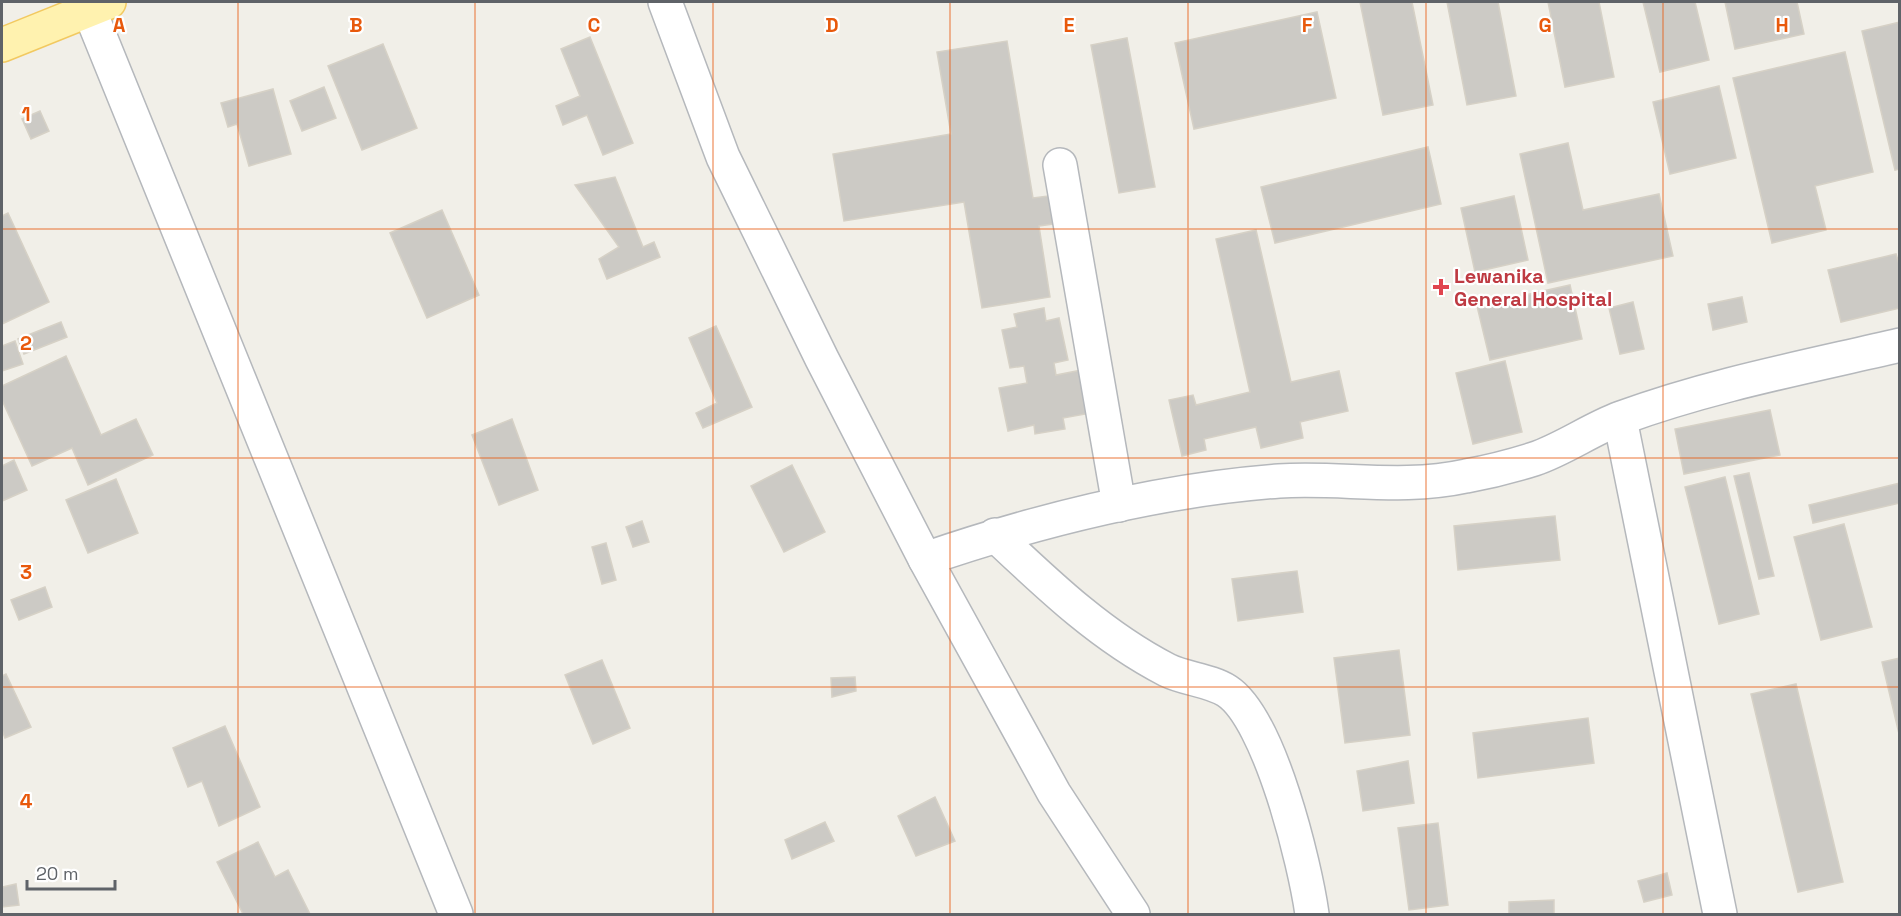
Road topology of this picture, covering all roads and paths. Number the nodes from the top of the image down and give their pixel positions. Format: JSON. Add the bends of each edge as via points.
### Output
{"nodes":[{"id":1,"x":665,"y":2,"type":"edge"},
{"id":2,"x":95,"y":4,"type":"edge"},
{"id":3,"x":2,"y":45,"type":"edge"},
{"id":4,"x":1059,"y":165,"type":"dead end"},
{"id":5,"x":1899,"y":345,"type":"edge"},
{"id":6,"x":1620,"y":419,"type":"junction"},
{"id":7,"x":1119,"y":505,"type":"junction"},
{"id":8,"x":995,"y":535,"type":"junction"},
{"id":9,"x":925,"y":559,"type":"junction"},
{"id":10,"x":1716,"y":911,"type":"edge"},
{"id":11,"x":456,"y":915,"type":"edge"},
{"id":12,"x":1133,"y":915,"type":"edge"},
{"id":13,"x":1312,"y":915,"type":"edge"}],
"edges":[{"from":1,"to":9,"type":"street","via":[[723,157]]},
{"from":2,"to":3,"type":"main road"},
{"from":2,"to":11,"type":"street"},
{"from":4,"to":7,"type":"street"},
{"from":5,"to":6,"type":"street","via":[[1731,384]]},
{"from":6,"to":7,"type":"street","via":[[1535,458],[1463,477],[1383,485],[1302,479],[1217,486]]},
{"from":6,"to":10,"type":"street","via":[[1699,803]]},
{"from":7,"to":8,"type":"street"},
{"from":8,"to":9,"type":"street"},
{"from":8,"to":13,"type":"street","via":[[1074,608],[1114,638],[1168,671],[1228,691],[1262,738],[1289,813]]},
{"from":9,"to":12,"type":"street","via":[[1054,793]]}]}
